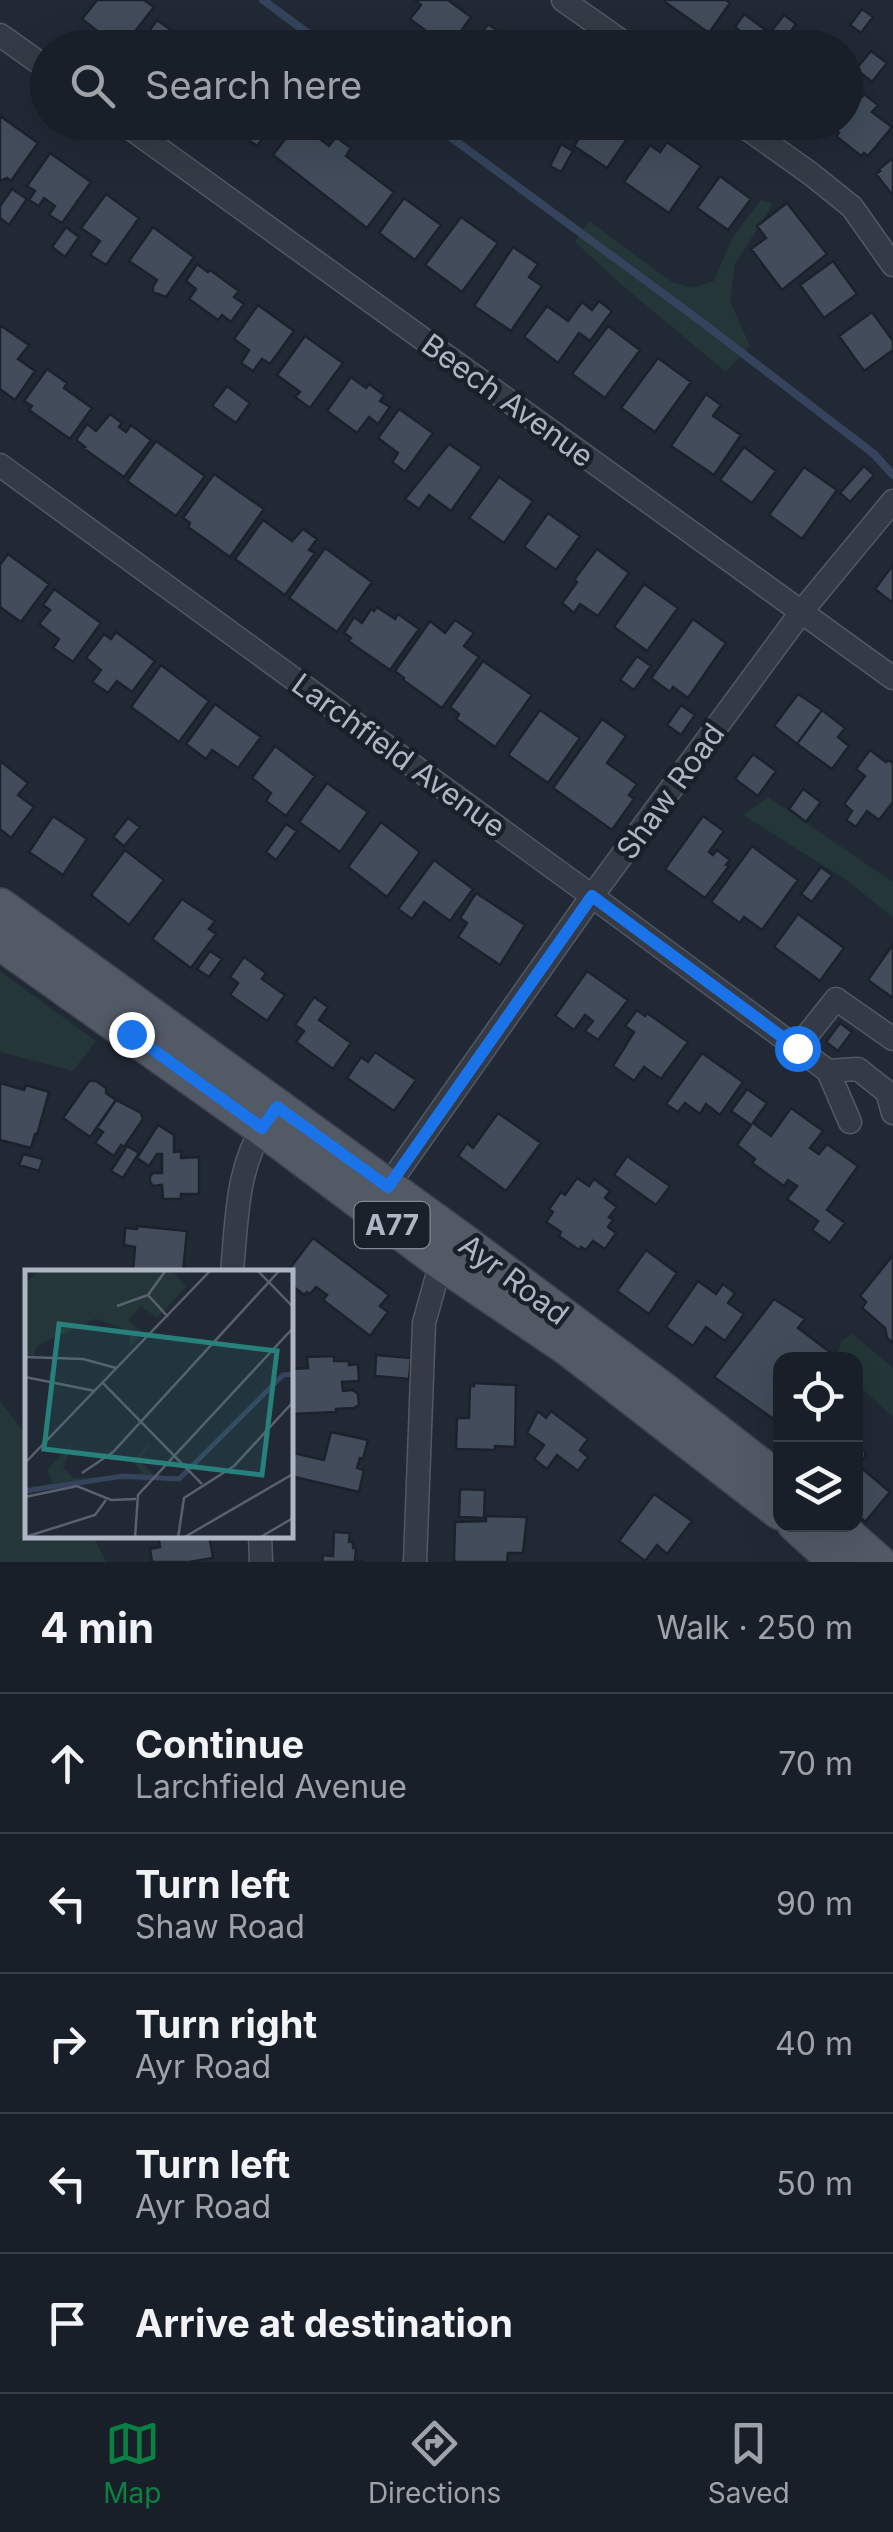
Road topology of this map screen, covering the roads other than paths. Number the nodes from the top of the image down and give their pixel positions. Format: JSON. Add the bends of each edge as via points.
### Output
{"nodes":[{"id":1,"x":563,"y":0,"type":"edge"},
{"id":2,"x":606,"y":30,"type":"edge"},
{"id":3,"x":0,"y":35,"type":"edge"},
{"id":4,"x":30,"y":56,"type":"edge"},
{"id":5,"x":147,"y":140,"type":"edge"},
{"id":6,"x":763,"y":140,"type":"edge"},
{"id":7,"x":893,"y":264,"type":"edge"},
{"id":8,"x":0,"y":464,"type":"edge"},
{"id":9,"x":893,"y":501,"type":"edge"},
{"id":10,"x":802,"y":612,"type":"junction"},
{"id":11,"x":893,"y":678,"type":"edge"},
{"id":12,"x":592,"y":896,"type":"junction"},
{"id":13,"x":0,"y":906,"type":"edge"},
{"id":14,"x":0,"y":942,"type":"edge"},
{"id":15,"x":893,"y":1039,"type":"edge"},
{"id":16,"x":797,"y":1048,"type":"junction"},
{"id":17,"x":828,"y":1072,"type":"junction"},
{"id":18,"x":892,"y":1103,"type":"edge"},
{"id":19,"x":269,"y":1118,"type":"junction"},
{"id":20,"x":850,"y":1122,"type":"dead end"},
{"id":21,"x":379,"y":1198,"type":"junction"},
{"id":22,"x":449,"y":1249,"type":"junction"},
{"id":23,"x":232,"y":1270,"type":"edge"},
{"id":24,"x":773,"y":1476,"type":"edge"},
{"id":25,"x":773,"y":1507,"type":"edge"},
{"id":26,"x":804,"y":1532,"type":"edge"},
{"id":27,"x":845,"y":1532,"type":"edge"},
{"id":28,"x":260,"y":1537,"type":"edge"},
{"id":29,"x":261,"y":1562,"type":"edge"},
{"id":30,"x":415,"y":1562,"type":"edge"},
{"id":31,"x":838,"y":1562,"type":"edge"},
{"id":32,"x":878,"y":1562,"type":"edge"}],
"edges":[{"from":1,"to":2,"type":"street"},
{"from":3,"to":4,"type":"street"},
{"from":5,"to":10,"type":"street","name":"Beech Avenue"},
{"from":6,"to":7,"type":"street","via":[[852,208]]},
{"from":8,"to":12,"type":"street","name":"Larchfield Avenue"},
{"from":9,"to":10,"type":"street","name":"Shaw Road"},
{"from":10,"to":11,"type":"street","name":"Beech Avenue"},
{"from":10,"to":12,"type":"street","name":"Shaw Road"},
{"from":12,"to":16,"type":"street","name":"Larchfield Avenue"},
{"from":12,"to":21,"type":"street","name":"Shaw Road"},
{"from":13,"to":19,"type":"main road","name":"Ayr Road","number":"A77"},
{"from":14,"to":19,"type":"main road","name":"Ayr Road","number":"A77"},
{"from":15,"to":16,"type":"street","via":[[836,999]]},
{"from":16,"to":17,"type":"street","name":"Larchfield Avenue"},
{"from":17,"to":18,"type":"street","via":[[858,1069]]},
{"from":17,"to":20,"type":"street"},
{"from":19,"to":21,"type":"main road","name":"Ayr Road","number":"A77"},
{"from":19,"to":23,"type":"street","via":[[241,1178]]},
{"from":21,"to":22,"type":"main road","name":"Ayr Road","number":"A77"},
{"from":22,"to":24,"type":"main road","name":"Ayr Road","number":"A77","via":[[664,1390]]},
{"from":22,"to":25,"type":"main road","name":"Ayr Road","number":"A77"},
{"from":22,"to":30,"type":"street","via":[[424,1323]]},
{"from":26,"to":31,"type":"main road"},
{"from":27,"to":32,"type":"main road"},
{"from":28,"to":29,"type":"street"}]}
